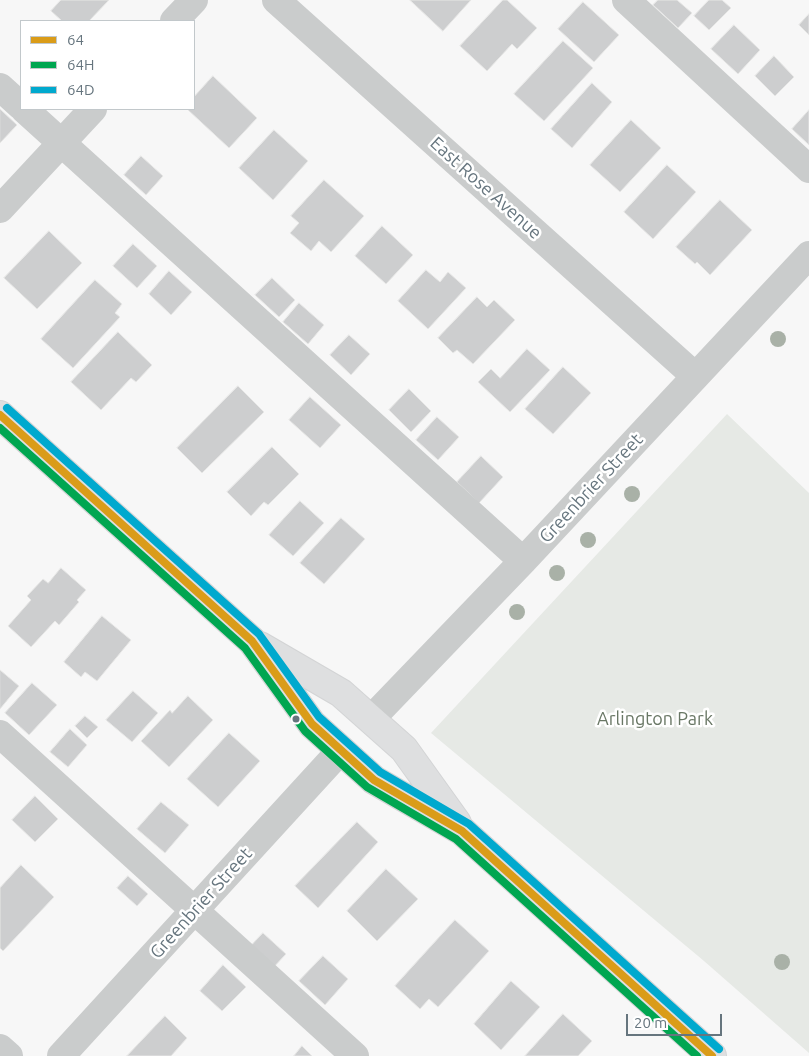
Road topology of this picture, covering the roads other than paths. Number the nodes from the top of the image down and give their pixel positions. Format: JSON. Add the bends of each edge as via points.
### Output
{"nodes":[{"id":1,"x":194,"y":0,"type":"edge"},
{"id":2,"x":276,"y":0,"type":"edge"},
{"id":3,"x":626,"y":0,"type":"edge"},
{"id":4,"x":175,"y":20,"type":"edge"},
{"id":5,"x":0,"y":87,"type":"edge"},
{"id":6,"x":20,"y":105,"type":"edge"},
{"id":7,"x":25,"y":110,"type":"edge"},
{"id":8,"x":92,"y":110,"type":"edge"},
{"id":9,"x":62,"y":142,"type":"junction"},
{"id":10,"x":809,"y":169,"type":"edge"},
{"id":11,"x":0,"y":209,"type":"edge"},
{"id":12,"x":809,"y":255,"type":"edge"},
{"id":13,"x":695,"y":376,"type":"junction"},
{"id":14,"x":0,"y":415,"type":"edge"},
{"id":15,"x":524,"y":561,"type":"junction"},
{"id":16,"x":252,"y":641,"type":"junction"},
{"id":17,"x":371,"y":719,"type":"junction"},
{"id":18,"x":0,"y":734,"type":"edge"},
{"id":19,"x":341,"y":750,"type":"junction"},
{"id":20,"x":462,"y":831,"type":"junction"},
{"id":21,"x":194,"y":910,"type":"junction"},
{"id":22,"x":0,"y":1048,"type":"edge"},
{"id":23,"x":9,"y":1056,"type":"edge"},
{"id":24,"x":61,"y":1056,"type":"edge"},
{"id":25,"x":355,"y":1056,"type":"edge"},
{"id":26,"x":712,"y":1056,"type":"edge"}],
"edges":[{"from":1,"to":4,"type":"street"},
{"from":2,"to":13,"type":"street","name":"East Rose Avenue"},
{"from":3,"to":10,"type":"street"},
{"from":5,"to":6,"type":"street"},
{"from":7,"to":9,"type":"street"},
{"from":8,"to":9,"type":"street"},
{"from":9,"to":11,"type":"street"},
{"from":9,"to":15,"type":"street"},
{"from":12,"to":13,"type":"street","name":"Greenbrier Street"},
{"from":13,"to":15,"type":"street","name":"Greenbrier Street"},
{"from":14,"to":16,"type":"main road"},
{"from":15,"to":17,"type":"street","name":"Greenbrier Street"},
{"from":16,"to":17,"type":"main road","via":[[341,693]]},
{"from":16,"to":19,"type":"main road","via":[[312,724]]},
{"from":17,"to":20,"type":"main road","via":[[404,749]]},
{"from":18,"to":21,"type":"street"},
{"from":19,"to":20,"type":"main road","via":[[374,780]]},
{"from":19,"to":21,"type":"street","name":"Greenbrier Street"},
{"from":20,"to":26,"type":"main road"},
{"from":21,"to":24,"type":"street","name":"Greenbrier Street"},
{"from":21,"to":25,"type":"street"},
{"from":22,"to":23,"type":"street"}]}
